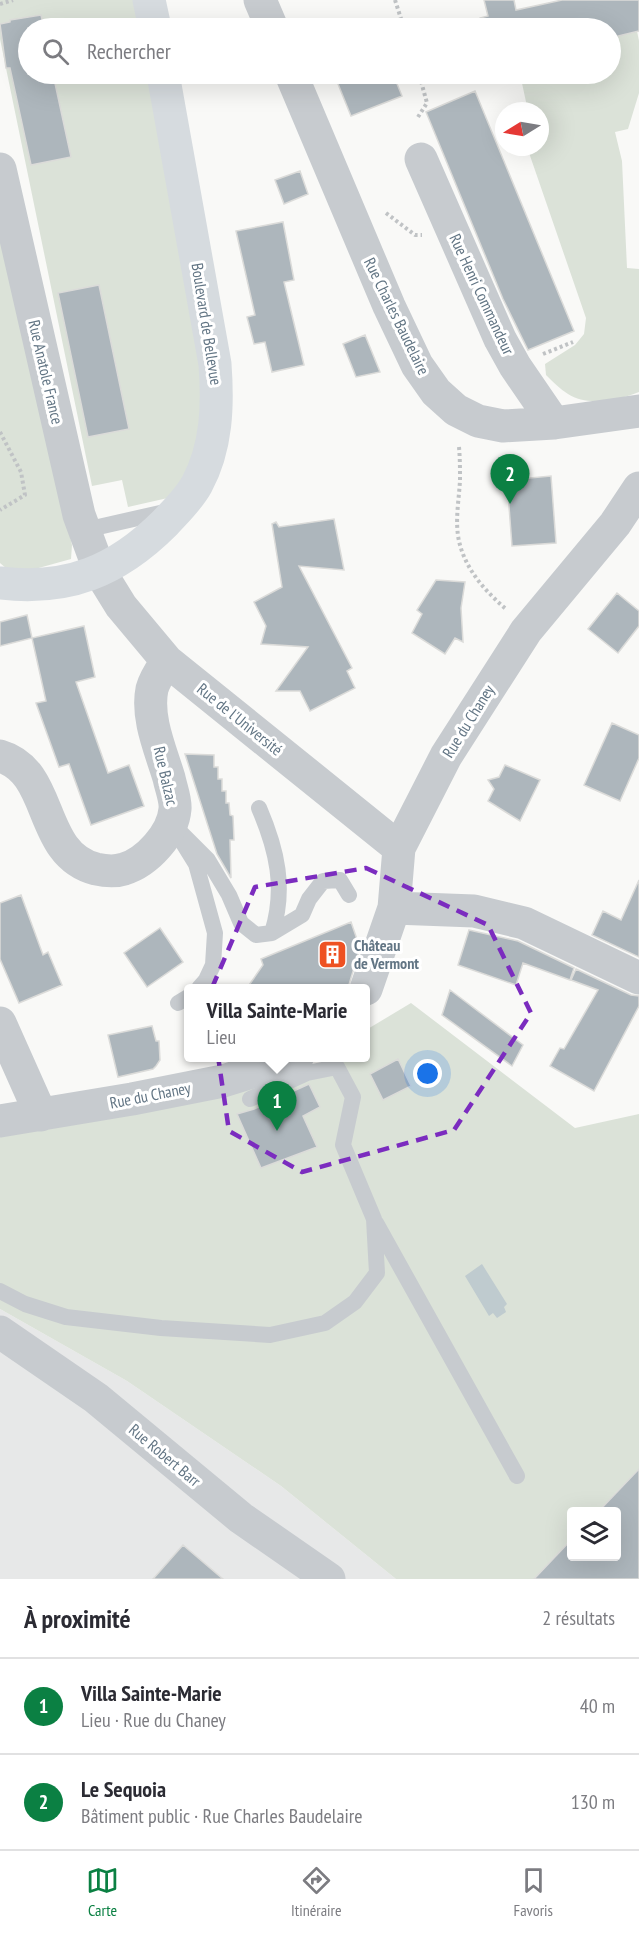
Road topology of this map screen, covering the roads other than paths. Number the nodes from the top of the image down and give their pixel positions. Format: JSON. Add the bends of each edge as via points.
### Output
{"nodes":[{"id":1,"x":149,"y":0,"type":"edge"},
{"id":2,"x":260,"y":0,"type":"edge"},
{"id":3,"x":152,"y":18,"type":"edge"},
{"id":4,"x":268,"y":18,"type":"edge"},
{"id":5,"x":165,"y":84,"type":"edge"},
{"id":6,"x":295,"y":84,"type":"edge"},
{"id":7,"x":421,"y":159,"type":"dead end"},
{"id":8,"x":0,"y":169,"type":"edge"},
{"id":9,"x":639,"y":411,"type":"edge"},
{"id":10,"x":554,"y":423,"type":"junction"},
{"id":11,"x":639,"y":488,"type":"edge"},
{"id":12,"x":179,"y":508,"type":"junction"},
{"id":13,"x":85,"y":530,"type":"junction"},
{"id":14,"x":100,"y":572,"type":"junction"},
{"id":15,"x":0,"y":583,"type":"edge"},
{"id":16,"x":167,"y":661,"type":"junction"},
{"id":17,"x":0,"y":756,"type":"edge"},
{"id":18,"x":259,"y":808,"type":"dead end"},
{"id":19,"x":172,"y":824,"type":"junction"},
{"id":20,"x":399,"y":848,"type":"junction"},
{"id":21,"x":348,"y":896,"type":"dead end"},
{"id":22,"x":394,"y":908,"type":"junction"},
{"id":23,"x":272,"y":933,"type":"junction"},
{"id":24,"x":639,"y":978,"type":"edge"},
{"id":25,"x":202,"y":984,"type":"edge"},
{"id":26,"x":367,"y":984,"type":"edge"},
{"id":27,"x":0,"y":1023,"type":"edge"},
{"id":28,"x":284,"y":1062,"type":"edge"},
{"id":29,"x":250,"y":1099,"type":"dead end"},
{"id":30,"x":41,"y":1115,"type":"junction"},
{"id":31,"x":0,"y":1121,"type":"edge"},
{"id":32,"x":374,"y":1219,"type":"junction"},
{"id":33,"x":0,"y":1291,"type":"edge"},
{"id":34,"x":0,"y":1332,"type":"edge"},
{"id":35,"x":516,"y":1476,"type":"dead end"},
{"id":36,"x":329,"y":1579,"type":"edge"}],
"edges":[{"from":1,"to":3,"type":"main road"},
{"from":2,"to":4,"type":"street"},
{"from":5,"to":12,"type":"main road","name":"Boulevard de Bellevue","via":[[209,326],[217,396],[207,461],[197,485]]},
{"from":6,"to":10,"type":"street","name":"Rue Charles Baudelaire","via":[[389,306],[417,365],[436,392],[456,410],[478,421],[503,426]]},
{"from":7,"to":10,"type":"street","name":"Rue Henri Commandeur","via":[[500,339]]},
{"from":8,"to":13,"type":"street","name":"Rue Anatole France"},
{"from":9,"to":10,"type":"street","name":"Rue Charles Baudelaire"},
{"from":11,"to":20,"type":"street","name":"Rue du Chaney","via":[[615,524],[529,627],[446,756]]},
{"from":12,"to":13,"type":"lane"},
{"from":12,"to":14,"type":"main road","name":"Boulevard de Bellevue","via":[[149,539]]},
{"from":13,"to":14,"type":"street","name":"Rue Anatole France"},
{"from":14,"to":15,"type":"main road","name":"Boulevard de Bellevue","via":[[21,586]]},
{"from":14,"to":16,"type":"street","name":"Rue de l'Université","via":[[121,606]]},
{"from":16,"to":19,"type":"street","name":"Rue Balzac","via":[[152,691],[152,717],[176,808]]},
{"from":16,"to":20,"type":"street","name":"Rue de l'Université"},
{"from":17,"to":19,"type":"street","name":"Rue Balzac","via":[[21,767],[32,781],[59,842],[86,866],[106,871],[123,869],[155,849]]},
{"from":18,"to":23,"type":"lane","via":[[272,836],[278,870],[279,901]]},
{"from":19,"to":23,"type":"lane","via":[[208,860],[241,923],[256,935]]},
{"from":19,"to":25,"type":"lane","via":[[196,864],[215,933],[213,965]]},
{"from":20,"to":22,"type":"street","name":"Rue du Chaney"},
{"from":21,"to":23,"type":"lane","via":[[340,880],[323,881],[302,915]]},
{"from":22,"to":24,"type":"street","via":[[474,911],[524,923]]},
{"from":22,"to":26,"type":"street","name":"Rue du Chaney"},
{"from":27,"to":30,"type":"street"},
{"from":28,"to":30,"type":"street","name":"Rue du Chaney","via":[[224,1081]]},
{"from":29,"to":32,"type":"lane","via":[[307,1073],[337,1067],[353,1097],[343,1145]]},
{"from":30,"to":31,"type":"street","name":"Rue du Chaney"},
{"from":32,"to":33,"type":"lane","via":[[377,1273],[355,1302],[325,1323],[270,1335],[66,1317]]},
{"from":32,"to":35,"type":"lane"},
{"from":34,"to":36,"type":"street","name":"Rue Robert Barr","via":[[96,1398],[241,1518]]}]}
